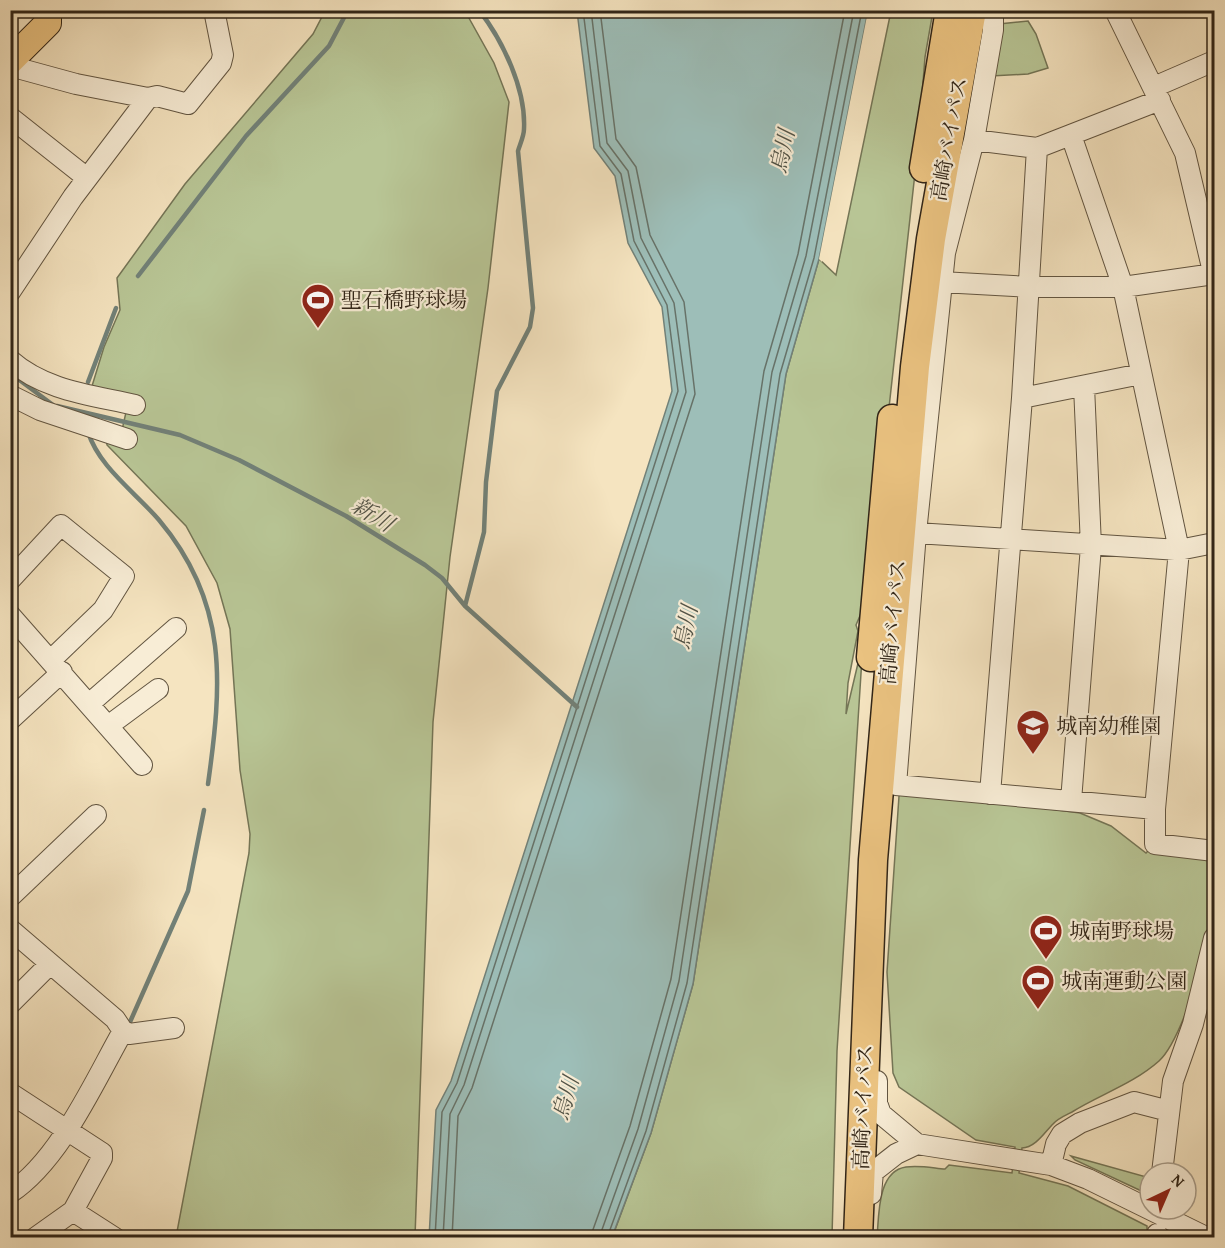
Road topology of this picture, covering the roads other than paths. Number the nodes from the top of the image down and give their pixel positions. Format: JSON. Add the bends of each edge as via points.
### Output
{"nodes":[{"id":1,"x":214,"y":10,"type":"edge"},
{"id":2,"x":950,"y":10,"type":"edge"},
{"id":3,"x":972,"y":10,"type":"edge"},
{"id":4,"x":983,"y":10,"type":"edge"},
{"id":5,"x":993,"y":10,"type":"edge"},
{"id":6,"x":1115,"y":10,"type":"edge"},
{"id":7,"x":52,"y":15,"type":"edge"},
{"id":8,"x":10,"y":61,"type":"edge"},
{"id":9,"x":1215,"y":61,"type":"edge"},
{"id":10,"x":10,"y":66,"type":"edge"},
{"id":11,"x":1157,"y":93,"type":"junction"},
{"id":12,"x":148,"y":98,"type":"junction"},
{"id":13,"x":10,"y":117,"type":"edge"},
{"id":14,"x":1071,"y":135,"type":"junction"},
{"id":15,"x":974,"y":140,"type":"junction"},
{"id":16,"x":1037,"y":147,"type":"junction"},
{"id":17,"x":87,"y":178,"type":"junction"},
{"id":18,"x":954,"y":209,"type":"junction"},
{"id":19,"x":1214,"y":275,"type":"edge"},
{"id":20,"x":941,"y":282,"type":"junction"},
{"id":21,"x":1030,"y":287,"type":"junction"},
{"id":22,"x":1124,"y":287,"type":"junction"},
{"id":23,"x":10,"y":292,"type":"edge"},
{"id":24,"x":18,"y":365,"type":"edge"},
{"id":25,"x":1141,"y":374,"type":"junction"},
{"id":26,"x":1084,"y":386,"type":"junction"},
{"id":27,"x":10,"y":387,"type":"edge"},
{"id":28,"x":10,"y":395,"type":"edge"},
{"id":29,"x":1022,"y":398,"type":"junction"},
{"id":30,"x":135,"y":405,"type":"dead end"},
{"id":31,"x":127,"y":439,"type":"dead end"},
{"id":32,"x":916,"y":533,"type":"junction"},
{"id":33,"x":1010,"y":539,"type":"junction"},
{"id":34,"x":1215,"y":543,"type":"edge"},
{"id":35,"x":1091,"y":546,"type":"junction"},
{"id":36,"x":1179,"y":550,"type":"junction"},
{"id":37,"x":10,"y":580,"type":"edge"},
{"id":38,"x":10,"y":615,"type":"edge"},
{"id":39,"x":176,"y":628,"type":"dead end"},
{"id":40,"x":57,"y":666,"type":"junction"},
{"id":41,"x":158,"y":689,"type":"dead end"},
{"id":42,"x":89,"y":704,"type":"junction"},
{"id":43,"x":10,"y":720,"type":"edge"},
{"id":44,"x":108,"y":726,"type":"junction"},
{"id":45,"x":142,"y":765,"type":"dead end"},
{"id":46,"x":990,"y":794,"type":"junction"},
{"id":47,"x":1071,"y":801,"type":"junction"},
{"id":48,"x":1155,"y":809,"type":"junction"},
{"id":49,"x":96,"y":815,"type":"dead end"},
{"id":50,"x":1215,"y":851,"type":"edge"},
{"id":51,"x":10,"y":897,"type":"edge"},
{"id":52,"x":10,"y":929,"type":"edge"},
{"id":53,"x":1215,"y":938,"type":"edge"},
{"id":54,"x":50,"y":964,"type":"junction"},
{"id":55,"x":867,"y":987,"type":"junction"},
{"id":56,"x":10,"y":1004,"type":"edge"},
{"id":57,"x":174,"y":1028,"type":"dead end"},
{"id":58,"x":123,"y":1031,"type":"junction"},
{"id":59,"x":10,"y":1093,"type":"edge"},
{"id":60,"x":1169,"y":1111,"type":"junction"},
{"id":61,"x":66,"y":1129,"type":"junction"},
{"id":62,"x":917,"y":1144,"type":"junction"},
{"id":63,"x":1163,"y":1161,"type":"edge"},
{"id":64,"x":1052,"y":1166,"type":"junction"},
{"id":65,"x":13,"y":1188,"type":"edge"},
{"id":66,"x":74,"y":1212,"type":"junction"},
{"id":67,"x":35,"y":1238,"type":"edge"},
{"id":68,"x":115,"y":1238,"type":"edge"},
{"id":69,"x":839,"y":1238,"type":"edge"},
{"id":70,"x":858,"y":1238,"type":"edge"},
{"id":71,"x":865,"y":1238,"type":"edge"},
{"id":72,"x":1208,"y":1238,"type":"edge"}],
"edges":[{"from":1,"to":12,"type":"street","via":[[223,55],[221,63],[188,104],[157,96]]},
{"from":2,"to":69,"type":"highway","name":"高崎バイパス","via":[[914,236],[881,520],[856,858]]},
{"from":3,"to":55,"type":"highway","name":"高崎バイパス","via":[[931,239],[915,367],[881,759]]},
{"from":4,"to":18,"type":"highway","via":[[952,187]]},
{"from":5,"to":15,"type":"street"},
{"from":6,"to":11,"type":"street"},
{"from":7,"to":8,"type":"main road"},
{"from":9,"to":11,"type":"street"},
{"from":10,"to":12,"type":"street"},
{"from":11,"to":14,"type":"street"},
{"from":11,"to":19,"type":"street","via":[[1185,153]]},
{"from":12,"to":17,"type":"street"},
{"from":13,"to":17,"type":"street"},
{"from":14,"to":16,"type":"street"},
{"from":14,"to":22,"type":"street"},
{"from":15,"to":16,"type":"street"},
{"from":15,"to":18,"type":"street","via":[[964,187]]},
{"from":16,"to":21,"type":"street"},
{"from":17,"to":23,"type":"street"},
{"from":18,"to":20,"type":"street"},
{"from":19,"to":22,"type":"street"},
{"from":20,"to":21,"type":"street"},
{"from":20,"to":32,"type":"street"},
{"from":21,"to":22,"type":"street"},
{"from":21,"to":29,"type":"street"},
{"from":22,"to":25,"type":"street"},
{"from":24,"to":27,"type":"street"},
{"from":24,"to":30,"type":"street","via":[[59,388]]},
{"from":25,"to":26,"type":"street"},
{"from":25,"to":36,"type":"street"},
{"from":26,"to":29,"type":"street"},
{"from":26,"to":35,"type":"street"},
{"from":28,"to":31,"type":"street","via":[[40,410]]},
{"from":29,"to":33,"type":"street"},
{"from":32,"to":33,"type":"street"},
{"from":32,"to":46,"type":"street","via":[[896,785]]},
{"from":33,"to":35,"type":"street"},
{"from":33,"to":46,"type":"street"},
{"from":34,"to":36,"type":"street"},
{"from":35,"to":36,"type":"street"},
{"from":35,"to":47,"type":"street"},
{"from":36,"to":48,"type":"street"},
{"from":37,"to":40,"type":"street","via":[[61,525],[124,576],[103,610]]},
{"from":38,"to":40,"type":"street"},
{"from":39,"to":42,"type":"street"},
{"from":40,"to":42,"type":"street"},
{"from":40,"to":43,"type":"street"},
{"from":41,"to":44,"type":"street"},
{"from":42,"to":44,"type":"street"},
{"from":44,"to":45,"type":"street"},
{"from":46,"to":47,"type":"street"},
{"from":47,"to":48,"type":"street"},
{"from":48,"to":50,"type":"street","via":[[1155,844]]},
{"from":49,"to":51,"type":"street"},
{"from":52,"to":54,"type":"street"},
{"from":53,"to":60,"type":"street","via":[[1193,1024],[1173,1081]]},
{"from":54,"to":56,"type":"street"},
{"from":54,"to":58,"type":"street","via":[[115,1018]]},
{"from":55,"to":62,"type":"street","via":[[878,1047],[877,1103],[890,1124]]},
{"from":55,"to":70,"type":"highway","name":"高崎バイパス"},
{"from":57,"to":58,"type":"street","via":[[129,1034]]},
{"from":58,"to":61,"type":"street"},
{"from":59,"to":61,"type":"street"},
{"from":60,"to":63,"type":"street"},
{"from":60,"to":64,"type":"street","via":[[1134,1102],[1080,1123],[1062,1134]]},
{"from":61,"to":65,"type":"street","via":[[45,1160]]},
{"from":61,"to":66,"type":"street","via":[[102,1153]]},
{"from":62,"to":64,"type":"street"},
{"from":62,"to":71,"type":"street","via":[[873,1172]]},
{"from":64,"to":72,"type":"street","via":[[1088,1179]]},
{"from":66,"to":67,"type":"street"},
{"from":66,"to":68,"type":"street"}]}
